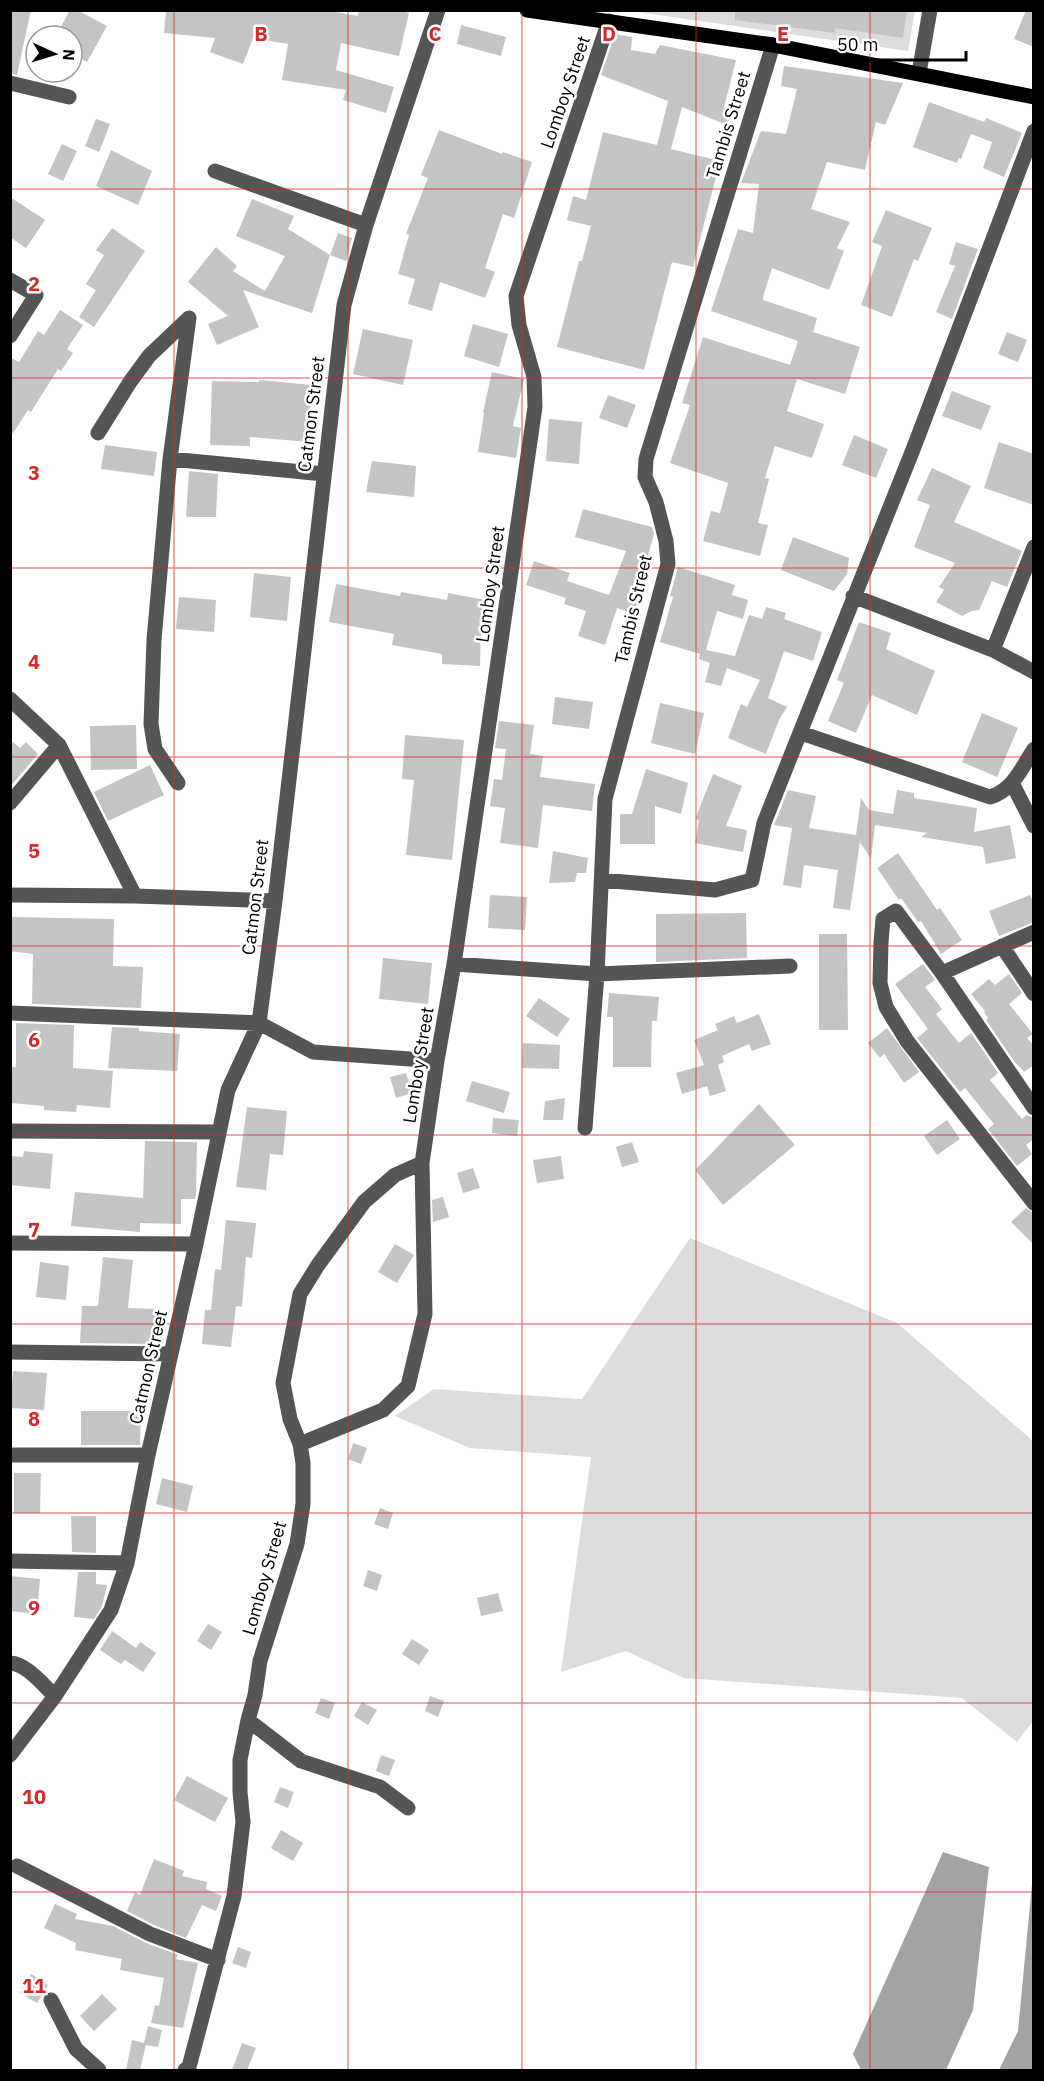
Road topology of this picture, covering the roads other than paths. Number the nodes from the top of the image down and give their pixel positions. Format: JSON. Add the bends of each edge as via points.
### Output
{"nodes":[{"id":1,"x":438,"y":10,"type":"edge"},
{"id":2,"x":527,"y":10,"type":"edge"},
{"id":3,"x":930,"y":10,"type":"edge"},
{"id":4,"x":609,"y":21,"type":"junction"},
{"id":5,"x":773,"y":45,"type":"junction"},
{"id":6,"x":920,"y":73,"type":"junction"},
{"id":7,"x":10,"y":83,"type":"edge"},
{"id":8,"x":1034,"y":96,"type":"edge"},
{"id":9,"x":69,"y":97,"type":"dead end"},
{"id":10,"x":1034,"y":131,"type":"edge"},
{"id":11,"x":215,"y":171,"type":"dead end"},
{"id":12,"x":366,"y":225,"type":"junction"},
{"id":13,"x":10,"y":280,"type":"edge"},
{"id":14,"x":10,"y":336,"type":"edge"},
{"id":15,"x":98,"y":433,"type":"dead end"},
{"id":16,"x":170,"y":459,"type":"junction"},
{"id":17,"x":324,"y":474,"type":"junction"},
{"id":18,"x":1034,"y":547,"type":"edge"},
{"id":19,"x":853,"y":596,"type":"junction"},
{"id":20,"x":993,"y":651,"type":"junction"},
{"id":21,"x":1034,"y":672,"type":"edge"},
{"id":22,"x":10,"y":699,"type":"edge"},
{"id":23,"x":801,"y":732,"type":"junction"},
{"id":24,"x":59,"y":745,"type":"junction"},
{"id":25,"x":1034,"y":749,"type":"edge"},
{"id":26,"x":178,"y":783,"type":"dead end"},
{"id":27,"x":1012,"y":783,"type":"junction"},
{"id":28,"x":10,"y":803,"type":"edge"},
{"id":29,"x":1034,"y":826,"type":"edge"},
{"id":30,"x":602,"y":880,"type":"junction"},
{"id":31,"x":10,"y":895,"type":"edge"},
{"id":32,"x":135,"y":896,"type":"junction"},
{"id":33,"x":275,"y":901,"type":"junction"},
{"id":34,"x":1034,"y":932,"type":"edge"},
{"id":35,"x":1002,"y":946,"type":"junction"},
{"id":36,"x":454,"y":964,"type":"junction"},
{"id":37,"x":790,"y":966,"type":"dead end"},
{"id":38,"x":597,"y":974,"type":"junction"},
{"id":39,"x":942,"y":974,"type":"junction"},
{"id":40,"x":1034,"y":994,"type":"edge"},
{"id":41,"x":10,"y":1013,"type":"edge"},
{"id":42,"x":259,"y":1023,"type":"junction"},
{"id":43,"x":436,"y":1061,"type":"junction"},
{"id":44,"x":1034,"y":1108,"type":"edge"},
{"id":45,"x":585,"y":1128,"type":"dead end"},
{"id":46,"x":10,"y":1131,"type":"edge"},
{"id":47,"x":219,"y":1132,"type":"junction"},
{"id":48,"x":422,"y":1163,"type":"junction"},
{"id":49,"x":1034,"y":1203,"type":"edge"},
{"id":50,"x":10,"y":1243,"type":"edge"},
{"id":51,"x":196,"y":1244,"type":"junction"},
{"id":52,"x":10,"y":1352,"type":"edge"},
{"id":53,"x":171,"y":1354,"type":"junction"},
{"id":54,"x":300,"y":1444,"type":"junction"},
{"id":55,"x":10,"y":1455,"type":"edge"},
{"id":56,"x":148,"y":1455,"type":"junction"},
{"id":57,"x":10,"y":1561,"type":"edge"},
{"id":58,"x":127,"y":1563,"type":"junction"},
{"id":59,"x":10,"y":1663,"type":"edge"},
{"id":60,"x":55,"y":1696,"type":"junction"},
{"id":61,"x":248,"y":1720,"type":"junction"},
{"id":62,"x":10,"y":1755,"type":"edge"},
{"id":63,"x":408,"y":1808,"type":"dead end"},
{"id":64,"x":18,"y":1866,"type":"dead end"},
{"id":65,"x":218,"y":1960,"type":"junction"},
{"id":66,"x":51,"y":2000,"type":"dead end"},
{"id":67,"x":187,"y":2069,"type":"edge"},
{"id":68,"x":99,"y":2070,"type":"edge"}],
"edges":[{"from":1,"to":12,"type":"street","name":"Catmon Street"},
{"from":2,"to":4,"type":"main road"},
{"from":3,"to":6,"type":"street"},
{"from":4,"to":5,"type":"main road"},
{"from":4,"to":36,"type":"street","name":"Lomboy Street","via":[[516,296],[519,325],[534,377],[536,407]]},
{"from":5,"to":6,"type":"main road"},
{"from":5,"to":30,"type":"street","name":"Tambis Street","via":[[646,459],[645,477],[656,502],[668,564],[605,799]]},
{"from":6,"to":8,"type":"main road"},
{"from":7,"to":9,"type":"street"},
{"from":10,"to":19,"type":"street"},
{"from":11,"to":12,"type":"street"},
{"from":12,"to":17,"type":"street","name":"Catmon Street","via":[[344,305]]},
{"from":13,"to":14,"type":"street","via":[[36,295]]},
{"from":15,"to":16,"type":"street","via":[[149,356],[189,318]]},
{"from":16,"to":17,"type":"street"},
{"from":16,"to":26,"type":"street","via":[[154,640],[151,724],[155,749]]},
{"from":17,"to":33,"type":"street","name":"Catmon Street"},
{"from":18,"to":20,"type":"street"},
{"from":19,"to":20,"type":"street"},
{"from":19,"to":23,"type":"street"},
{"from":20,"to":21,"type":"street"},
{"from":22,"to":24,"type":"street"},
{"from":23,"to":27,"type":"street","via":[[990,798],[1002,794]]},
{"from":23,"to":30,"type":"street","via":[[764,824],[752,880],[715,890]]},
{"from":24,"to":28,"type":"street"},
{"from":24,"to":32,"type":"street"},
{"from":25,"to":27,"type":"street"},
{"from":27,"to":29,"type":"street"},
{"from":30,"to":38,"type":"street","name":"Tambis Street"},
{"from":31,"to":32,"type":"street"},
{"from":32,"to":33,"type":"street"},
{"from":33,"to":42,"type":"street","name":"Catmon Street"},
{"from":34,"to":35,"type":"street"},
{"from":35,"to":39,"type":"street"},
{"from":35,"to":40,"type":"street"},
{"from":36,"to":38,"type":"street"},
{"from":36,"to":43,"type":"street","name":"Lomboy Street"},
{"from":37,"to":38,"type":"street"},
{"from":38,"to":45,"type":"street","name":"Tambis Street"},
{"from":39,"to":44,"type":"street"},
{"from":39,"to":49,"type":"street","via":[[896,911],[883,919],[880,983],[886,1007],[907,1041]]},
{"from":41,"to":42,"type":"street"},
{"from":42,"to":43,"type":"street","via":[[313,1052]]},
{"from":42,"to":47,"type":"street","name":"Catmon Street","via":[[228,1090]]},
{"from":43,"to":48,"type":"street","name":"Lomboy Street"},
{"from":46,"to":47,"type":"street"},
{"from":47,"to":51,"type":"street","name":"Catmon Street"},
{"from":48,"to":54,"type":"street","name":"Lomboy Street","via":[[395,1175],[364,1202],[300,1294],[283,1383]]},
{"from":48,"to":54,"type":"street","via":[[425,1314],[408,1386],[383,1410]]},
{"from":50,"to":51,"type":"street"},
{"from":51,"to":53,"type":"street","name":"Catmon Street"},
{"from":52,"to":53,"type":"street"},
{"from":53,"to":56,"type":"street","name":"Catmon Street"},
{"from":54,"to":61,"type":"street","name":"Lomboy Street","via":[[303,1504],[297,1544],[260,1660]]},
{"from":55,"to":56,"type":"street"},
{"from":56,"to":58,"type":"street","name":"Catmon Street"},
{"from":57,"to":58,"type":"street"},
{"from":58,"to":60,"type":"street","name":"Catmon Street","via":[[111,1610]]},
{"from":59,"to":60,"type":"street","via":[[31,1674]]},
{"from":60,"to":62,"type":"street","name":"Catmon Street"},
{"from":61,"to":63,"type":"street","via":[[301,1761],[380,1787]]},
{"from":61,"to":65,"type":"street","name":"Lomboy Street","via":[[240,1760],[243,1822],[234,1896]]},
{"from":64,"to":65,"type":"street","via":[[150,1934]]},
{"from":65,"to":67,"type":"street","name":"Lomboy Street"},
{"from":66,"to":68,"type":"street","via":[[76,2049]]}]}
